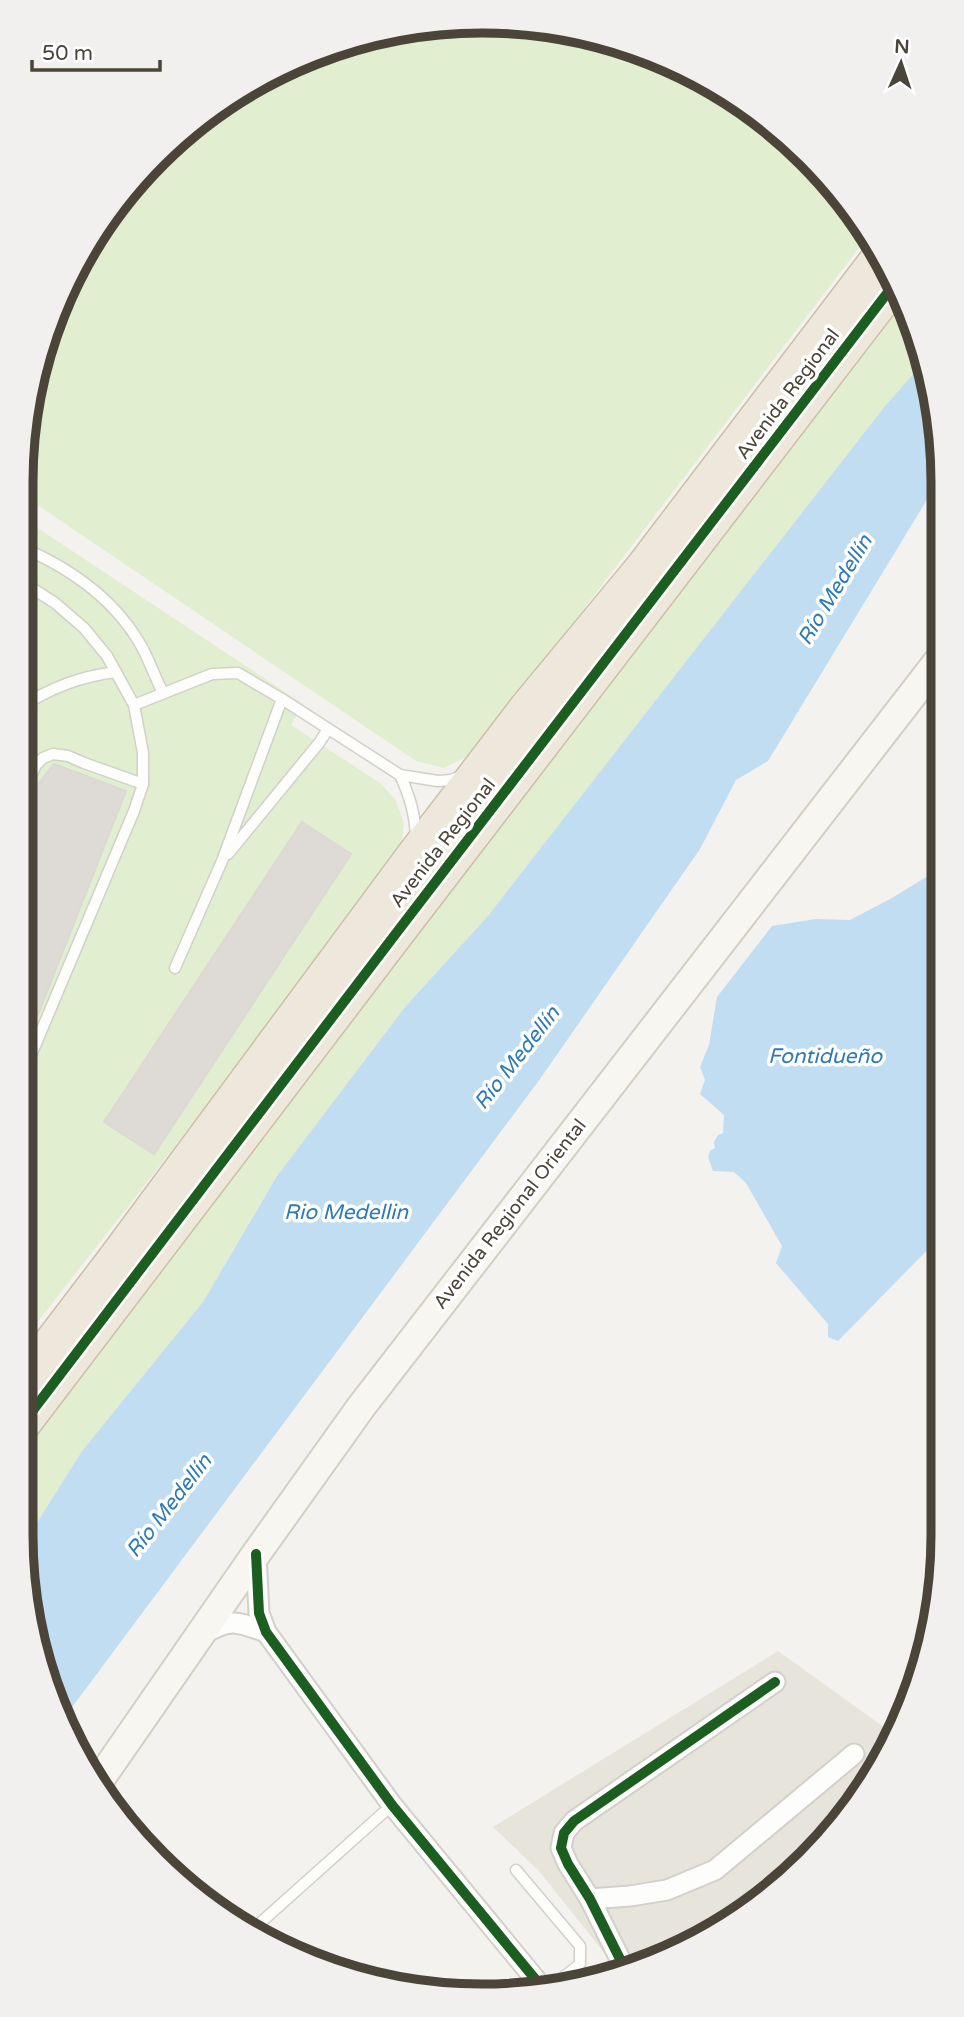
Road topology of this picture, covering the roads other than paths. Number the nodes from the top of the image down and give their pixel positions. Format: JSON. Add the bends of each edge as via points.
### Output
{"nodes":[{"id":1,"x":874,"y":265,"type":"edge"},
{"id":2,"x":888,"y":292,"type":"edge"},
{"id":3,"x":33,"y":553,"type":"edge"},
{"id":4,"x":33,"y":589,"type":"edge"},
{"id":5,"x":931,"y":671,"type":"edge"},
{"id":6,"x":116,"y":673,"type":"junction"},
{"id":7,"x":163,"y":693,"type":"junction"},
{"id":8,"x":282,"y":699,"type":"junction"},
{"id":9,"x":33,"y":701,"type":"edge"},
{"id":10,"x":134,"y":705,"type":"junction"},
{"id":11,"x":328,"y":729,"type":"junction"},
{"id":12,"x":481,"y":768,"type":"junction"},
{"id":13,"x":33,"y":772,"type":"edge"},
{"id":14,"x":400,"y":775,"type":"junction"},
{"id":15,"x":143,"y":783,"type":"junction"},
{"id":16,"x":414,"y":856,"type":"junction"},
{"id":17,"x":222,"y":861,"type":"junction"},
{"id":18,"x":175,"y":968,"type":"dead end"},
{"id":19,"x":33,"y":1051,"type":"edge"},
{"id":20,"x":33,"y":1367,"type":"edge"},
{"id":21,"x":33,"y":1410,"type":"edge"},
{"id":22,"x":256,"y":1554,"type":"junction"},
{"id":23,"x":266,"y":1632,"type":"junction"},
{"id":24,"x":198,"y":1637,"type":"junction"},
{"id":25,"x":775,"y":1682,"type":"dead end"},
{"id":26,"x":855,"y":1754,"type":"dead end"},
{"id":27,"x":104,"y":1775,"type":"edge"},
{"id":28,"x":392,"y":1805,"type":"junction"},
{"id":29,"x":516,"y":1870,"type":"dead end"},
{"id":30,"x":590,"y":1899,"type":"junction"},
{"id":31,"x":259,"y":1924,"type":"edge"},
{"id":32,"x":621,"y":1961,"type":"edge"},
{"id":33,"x":565,"y":1976,"type":"edge"},
{"id":34,"x":536,"y":1980,"type":"edge"}],
"edges":[{"from":1,"to":12,"type":"highway","name":"Avenida Regional","via":[[643,568]]},
{"from":2,"to":21,"type":"highway","name":"Avenida Regional"},
{"from":3,"to":7,"type":"lane","via":[[71,573],[122,619]]},
{"from":4,"to":6,"type":"lane","via":[[84,628]]},
{"from":5,"to":22,"type":"main road","name":"Avenida Regional Oriental","via":[[370,1397]]},
{"from":6,"to":9,"type":"lane","via":[[92,675]]},
{"from":6,"to":10,"type":"lane"},
{"from":7,"to":8,"type":"lane","via":[[212,674],[238,673]]},
{"from":7,"to":10,"type":"lane"},
{"from":8,"to":11,"type":"lane"},
{"from":8,"to":17,"type":"lane"},
{"from":10,"to":15,"type":"lane"},
{"from":11,"to":14,"type":"lane"},
{"from":11,"to":17,"type":"lane"},
{"from":12,"to":14,"type":"lane","via":[[451,780]]},
{"from":12,"to":16,"type":"highway","name":"Avenida Regional"},
{"from":13,"to":15,"type":"lane","via":[[43,758],[68,755]]},
{"from":14,"to":16,"type":"lane","via":[[415,816]]},
{"from":15,"to":19,"type":"lane"},
{"from":16,"to":20,"type":"highway","name":"Avenida Regional"},
{"from":17,"to":18,"type":"lane"},
{"from":22,"to":23,"type":"street","via":[[259,1613]]},
{"from":22,"to":24,"type":"main road","name":"Avenida Regional Oriental"},
{"from":23,"to":24,"type":"street","via":[[240,1623],[221,1624]]},
{"from":23,"to":28,"type":"street"},
{"from":24,"to":27,"type":"main road","name":"Avenida Regional Oriental"},
{"from":25,"to":30,"type":"street","via":[[574,1821],[564,1833],[561,1848]]},
{"from":26,"to":30,"type":"street","via":[[715,1870],[667,1890]]},
{"from":28,"to":31,"type":"lane"},
{"from":28,"to":34,"type":"street"},
{"from":29,"to":33,"type":"lane","via":[[580,1947],[580,1964]]},
{"from":30,"to":32,"type":"street"}]}
